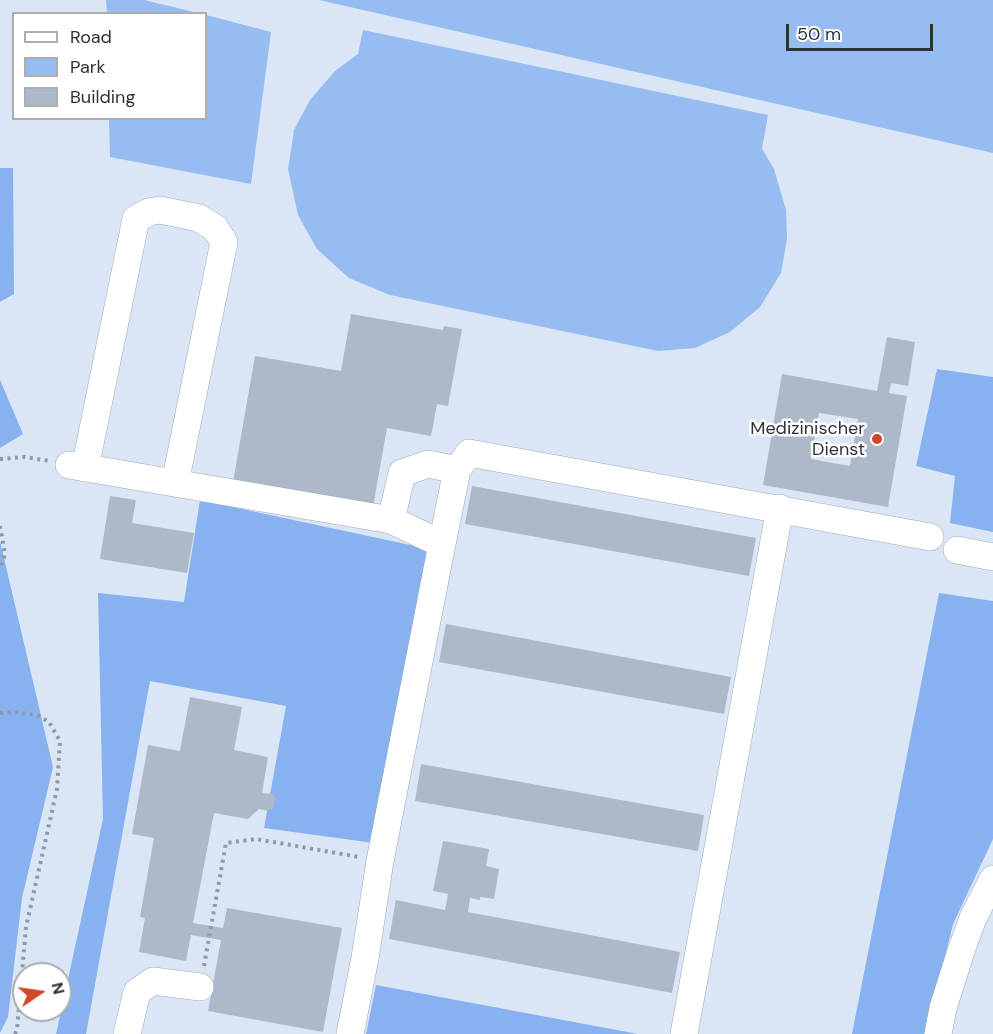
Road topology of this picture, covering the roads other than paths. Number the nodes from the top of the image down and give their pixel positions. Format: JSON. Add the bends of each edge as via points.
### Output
{"nodes":[{"id":1,"x":457,"y":470,"type":"junction"},
{"id":2,"x":175,"y":483,"type":"junction"},
{"id":3,"x":780,"y":508,"type":"junction"},
{"id":4,"x":391,"y":520,"type":"junction"},
{"id":5,"x":930,"y":537,"type":"dead end"},
{"id":6,"x":442,"y":544,"type":"junction"},
{"id":7,"x":957,"y":550,"type":"dead end"},
{"id":8,"x":993,"y":557,"type":"edge"},
{"id":9,"x":993,"y":879,"type":"edge"},
{"id":10,"x":200,"y":987,"type":"road end"},
{"id":11,"x":127,"y":1034,"type":"edge"},
{"id":12,"x":350,"y":1034,"type":"edge"},
{"id":13,"x":684,"y":1034,"type":"edge"},
{"id":14,"x":938,"y":1034,"type":"edge"}],
"edges":[{"from":1,"to":3,"type":"street","via":[[469,453]]},
{"from":1,"to":4,"type":"street","via":[[428,464],[402,473]]},
{"from":1,"to":6,"type":"street"},
{"from":2,"to":2,"type":"street","via":[[77,466],[136,219],[160,210],[199,219],[215,228],[225,242]]},
{"from":2,"to":4,"type":"street"},
{"from":3,"to":5,"type":"street"},
{"from":3,"to":13,"type":"street"},
{"from":4,"to":6,"type":"street"},
{"from":6,"to":12,"type":"street"},
{"from":7,"to":8,"type":"street"},
{"from":9,"to":14,"type":"street","via":[[961,951]]},
{"from":10,"to":11,"type":"street","via":[[153,981],[137,992]]}]}
